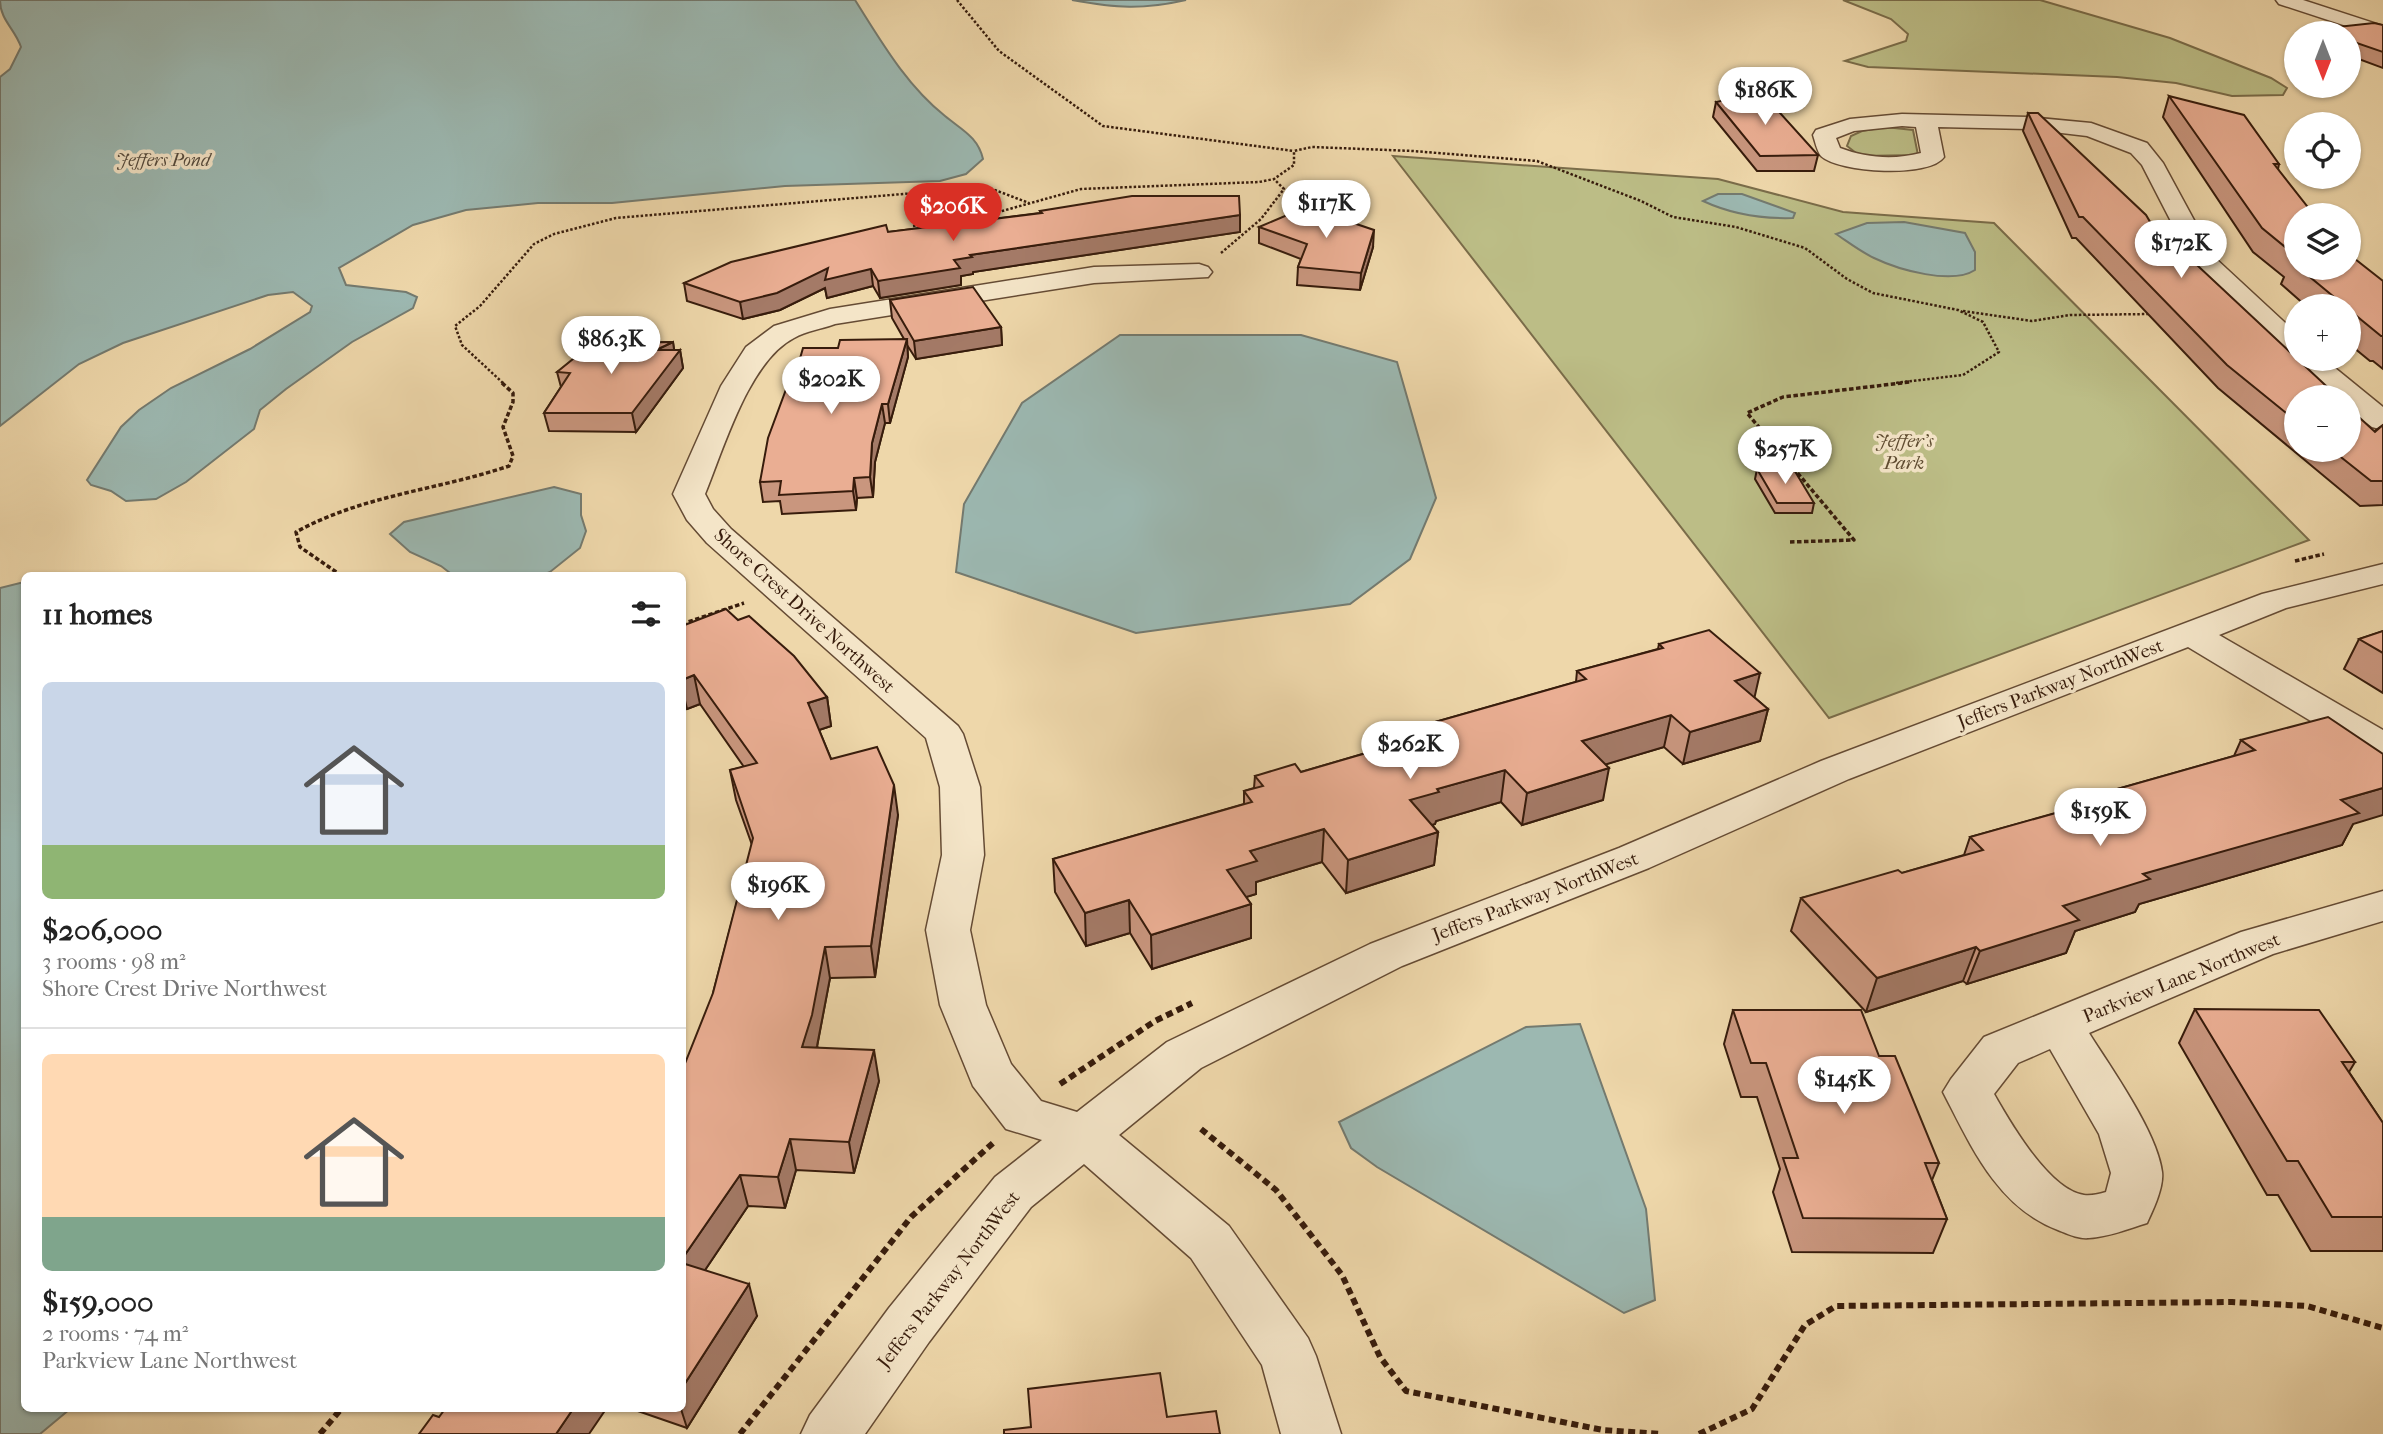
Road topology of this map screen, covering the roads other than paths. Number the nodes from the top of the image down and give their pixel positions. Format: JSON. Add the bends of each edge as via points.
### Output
{"nodes":[{"id":1,"x":2285,"y":0,"type":"edge"},
{"id":2,"x":2383,"y":32,"type":"edge"},
{"id":3,"x":1926,"y":120,"type":"dead end"},
{"id":4,"x":1199,"y":272,"type":"road end"},
{"id":5,"x":2284,"y":337,"type":"edge"},
{"id":6,"x":2321,"y":371,"type":"edge"},
{"id":7,"x":2383,"y":421,"type":"edge"},
{"id":8,"x":2383,"y":574,"type":"edge"},
{"id":9,"x":2190,"y":633,"type":"junction"},
{"id":10,"x":2383,"y":747,"type":"edge"},
{"id":11,"x":2383,"y":906,"type":"edge"},
{"id":12,"x":2060,"y":1025,"type":"dead end"},
{"id":13,"x":1083,"y":1134,"type":"junction"},
{"id":14,"x":831,"y":1434,"type":"edge"},
{"id":15,"x":1311,"y":1434,"type":"edge"}],
"edges":[{"from":1,"to":2,"type":"street"},
{"from":3,"to":5,"type":"street","via":[[2091,130],[2139,148],[2152,163],[2203,261]]},
{"from":4,"to":13,"type":"street","name":"Shore Crest Drive Northwest","via":[[1094,275],[830,317],[784,332],[756,354],[736,386],[689,494],[719,536],[944,734],[960,788],[962,855],[948,929],[963,1006],[990,1073],[1024,1115]]},
{"from":6,"to":7,"type":"street"},
{"from":8,"to":9,"type":"street","name":"Jeffers Parkway NorthWest","via":[[2274,601]]},
{"from":9,"to":10,"type":"street"},
{"from":9,"to":13,"type":"street","name":"Jeffers Parkway NorthWest","via":[[1835,770],[1634,858],[1386,955],[1184,1055]]},
{"from":11,"to":12,"type":"street","name":"Parkview Lane Northwest","via":[[2257,943]]},
{"from":13,"to":14,"type":"street","name":"Jeffers Parkway NorthWest","via":[[1013,1192]]},
{"from":13,"to":15,"type":"street","via":[[1210,1242],[1288,1356]]}]}
